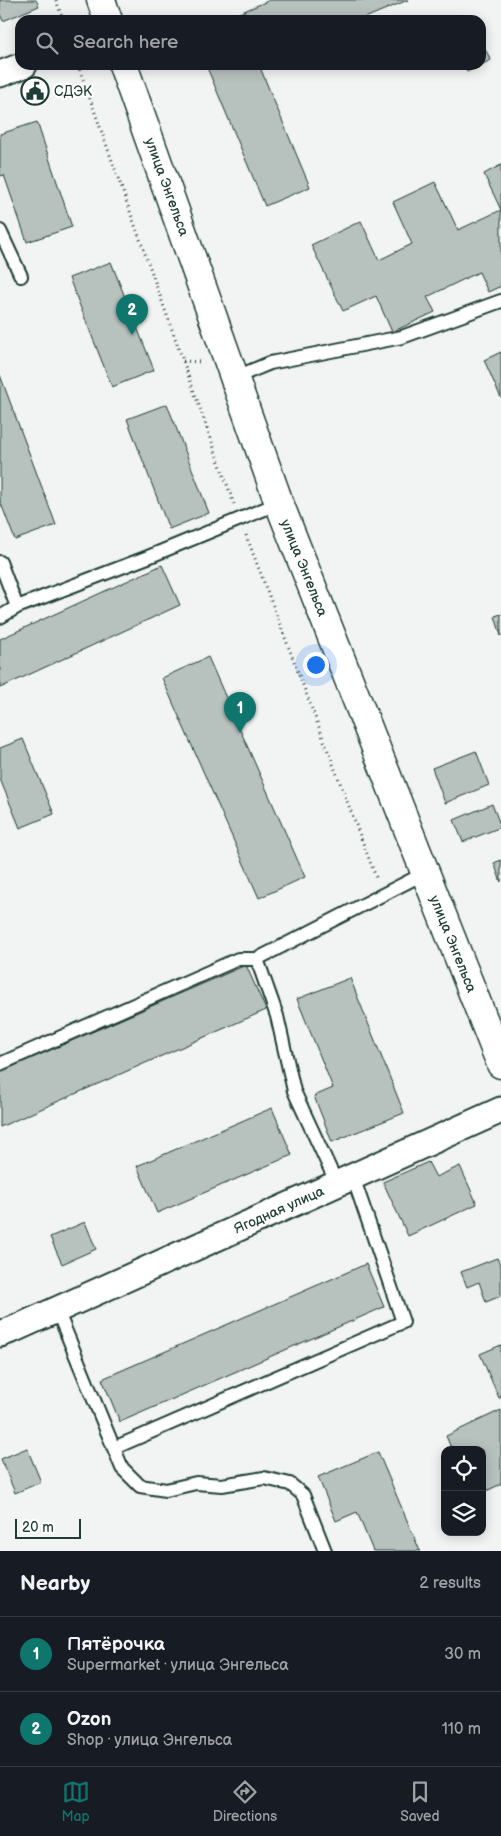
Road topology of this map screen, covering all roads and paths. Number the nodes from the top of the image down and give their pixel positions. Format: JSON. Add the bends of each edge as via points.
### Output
{"nodes":[{"id":1,"x":56,"y":0,"type":"edge"},
{"id":2,"x":101,"y":0,"type":"edge"},
{"id":3,"x":60,"y":15,"type":"edge"},
{"id":4,"x":106,"y":15,"type":"edge"},
{"id":5,"x":15,"y":68,"type":"edge"},
{"id":6,"x":80,"y":70,"type":"edge"},
{"id":7,"x":125,"y":70,"type":"edge"},
{"id":8,"x":0,"y":74,"type":"edge"},
{"id":9,"x":0,"y":231,"type":"edge"},
{"id":10,"x":21,"y":276,"type":"dead end"},
{"id":11,"x":501,"y":301,"type":"edge"},
{"id":12,"x":234,"y":378,"type":"junction"},
{"id":13,"x":279,"y":504,"type":"junction"},
{"id":14,"x":240,"y":519,"type":"junction"},
{"id":15,"x":0,"y":562,"type":"edge"},
{"id":16,"x":17,"y":607,"type":"junction"},
{"id":17,"x":0,"y":617,"type":"edge"},
{"id":18,"x":425,"y":873,"type":"junction"},
{"id":19,"x":383,"y":895,"type":"junction"},
{"id":20,"x":257,"y":959,"type":"junction"},
{"id":21,"x":0,"y":1064,"type":"edge"},
{"id":22,"x":501,"y":1064,"type":"edge"},
{"id":23,"x":501,"y":1110,"type":"edge"},
{"id":24,"x":345,"y":1180,"type":"junction"},
{"id":25,"x":57,"y":1310,"type":"junction"},
{"id":26,"x":0,"y":1334,"type":"edge"},
{"id":27,"x":114,"y":1448,"type":"junction"},
{"id":28,"x":325,"y":1551,"type":"edge"}],
"edges":[{"from":1,"to":3,"type":"path"},
{"from":2,"to":4,"type":"main road"},
{"from":5,"to":8,"type":"street"},
{"from":6,"to":14,"type":"path"},
{"from":7,"to":12,"type":"main road","name":"улица Энгельса"},
{"from":9,"to":10,"type":"lane"},
{"from":11,"to":12,"type":"lane","via":[[402,337],[270,363]]},
{"from":12,"to":13,"type":"main road","name":"улица Энгельса"},
{"from":13,"to":14,"type":"lane"},
{"from":13,"to":18,"type":"main road","name":"улица Энгельса"},
{"from":14,"to":16,"type":"lane"},
{"from":14,"to":19,"type":"path"},
{"from":15,"to":16,"type":"lane"},
{"from":16,"to":17,"type":"lane"},
{"from":18,"to":19,"type":"lane"},
{"from":18,"to":22,"type":"main road","name":"улица Энгельса"},
{"from":19,"to":20,"type":"lane"},
{"from":20,"to":21,"type":"lane","via":[[238,959]]},
{"from":20,"to":24,"type":"lane","via":[[276,1016],[294,1091]]},
{"from":23,"to":24,"type":"street","name":"Ягодная улица"},
{"from":24,"to":25,"type":"street","name":"Ягодная улица"},
{"from":24,"to":27,"type":"lane","via":[[403,1322]]},
{"from":25,"to":26,"type":"street","name":"Ягодная улица"},
{"from":25,"to":27,"type":"lane"},
{"from":27,"to":28,"type":"lane","via":[[122,1468],[140,1486],[166,1490],[196,1483],[222,1485],[264,1478],[290,1484],[303,1495]]}]}
